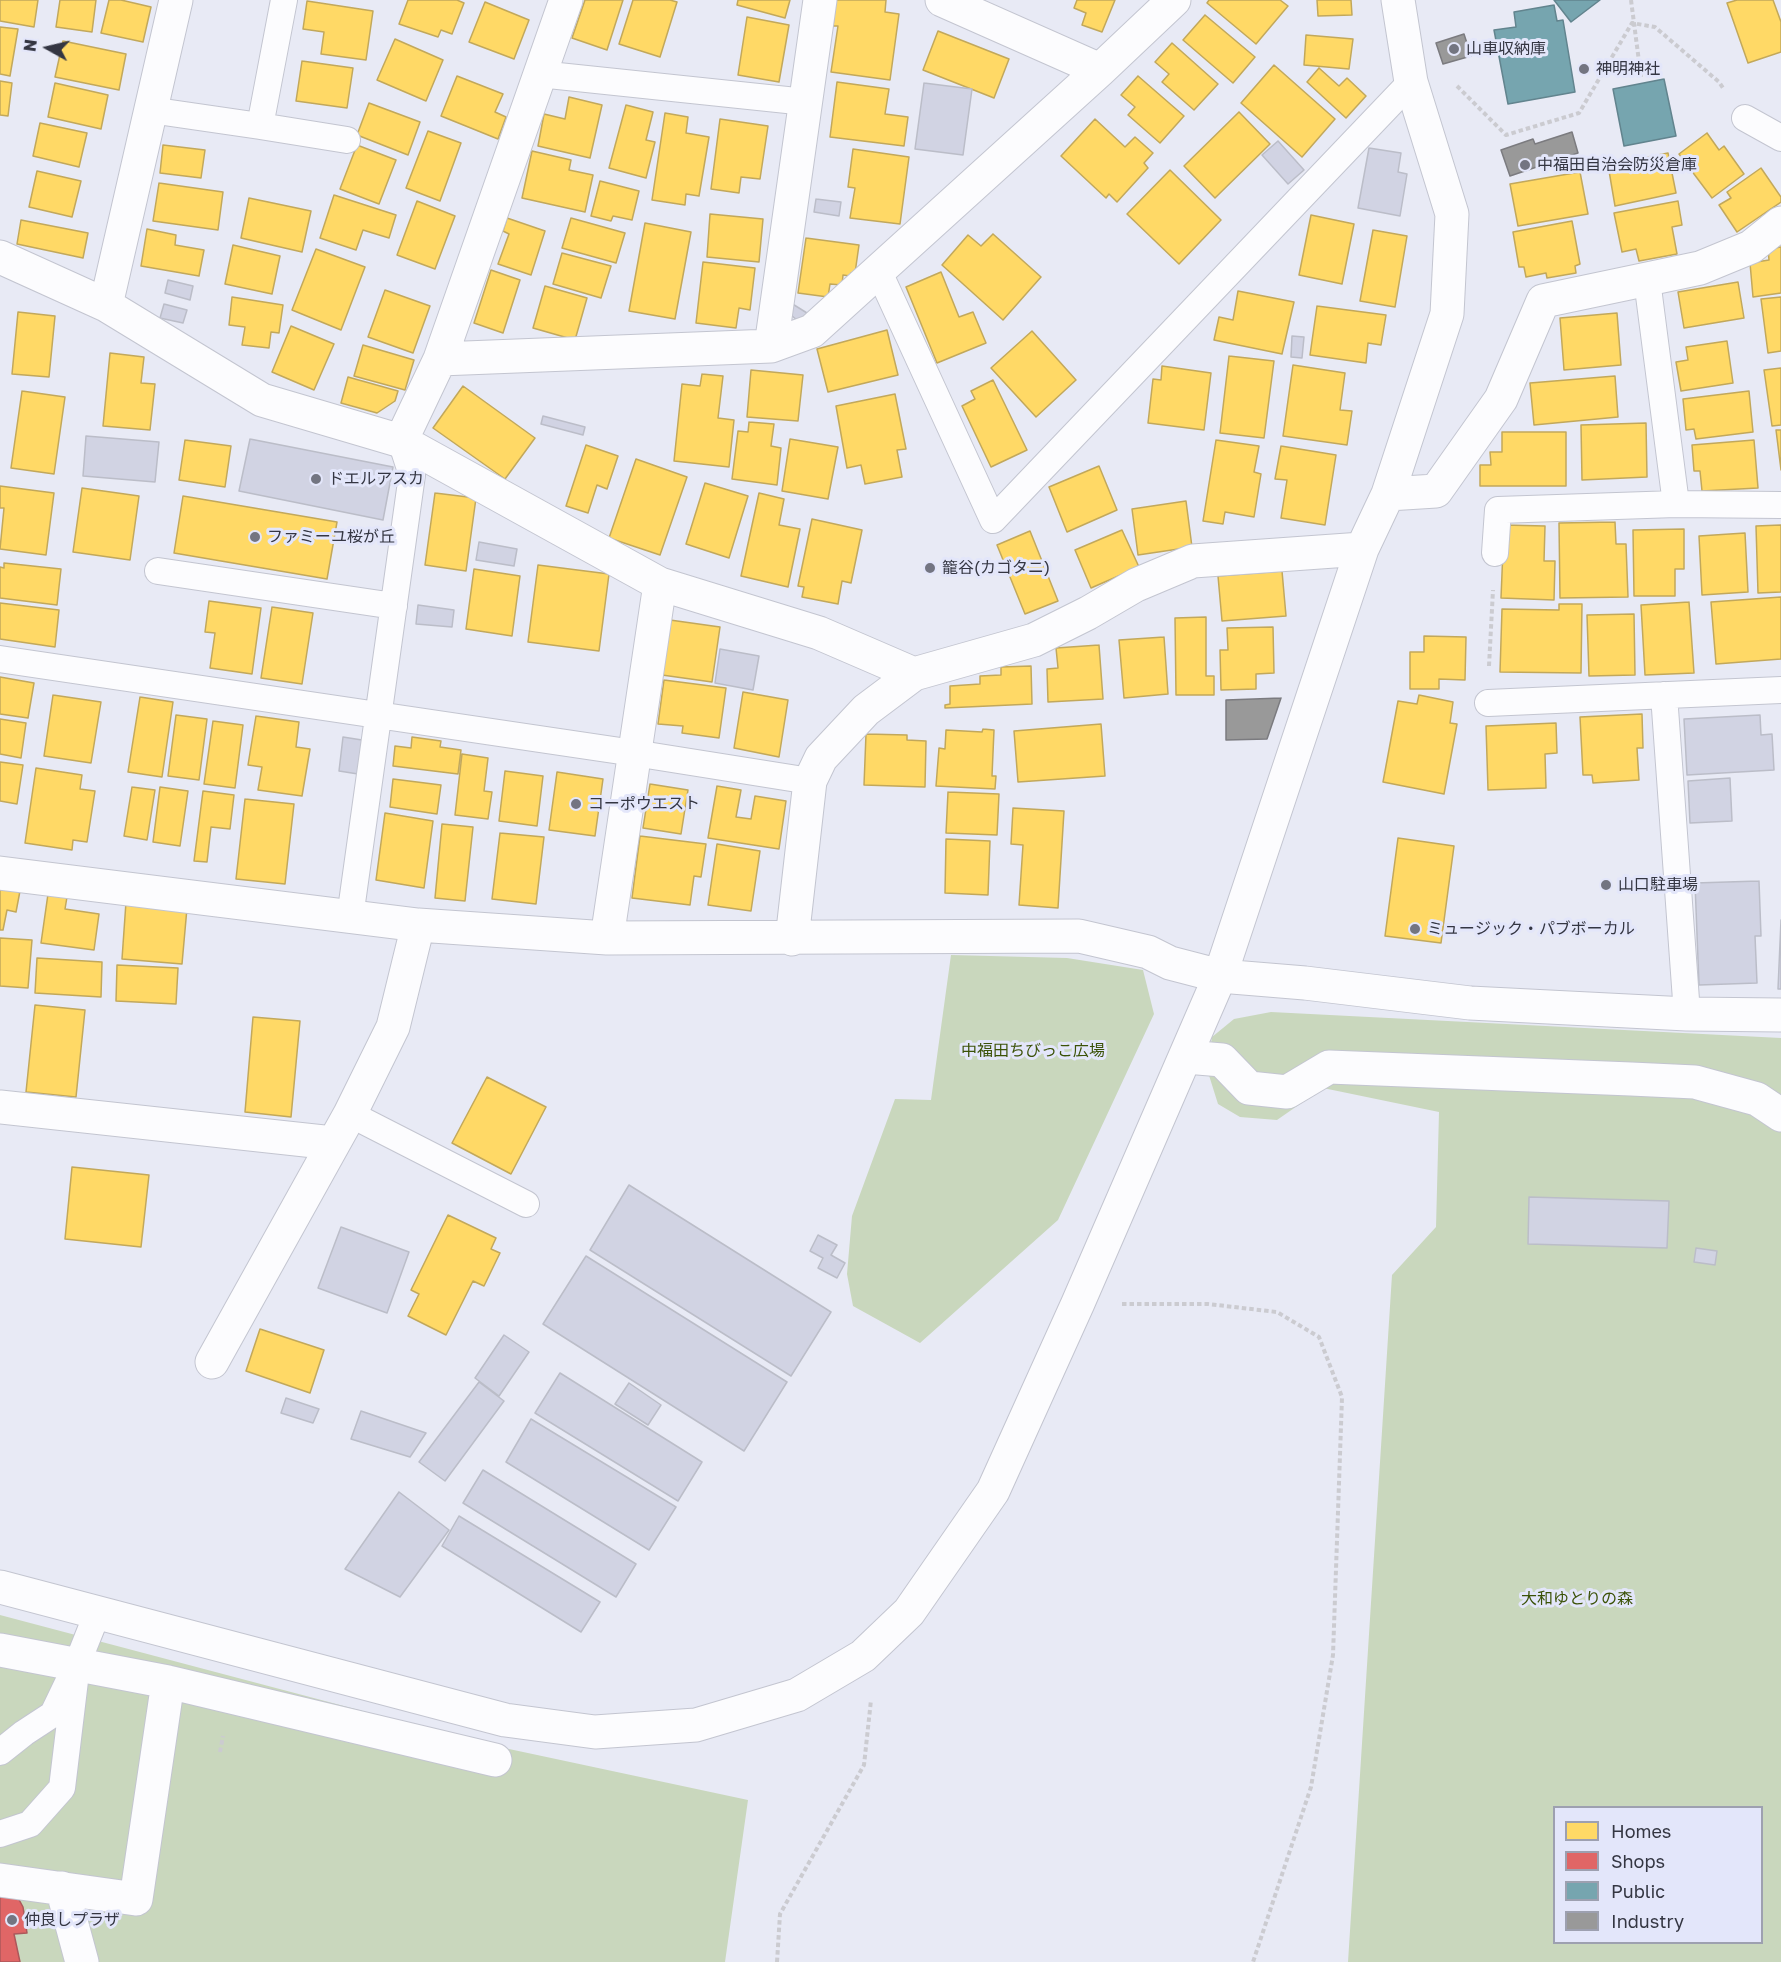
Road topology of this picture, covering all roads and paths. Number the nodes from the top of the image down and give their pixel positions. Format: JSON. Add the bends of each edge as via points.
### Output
{"nodes":[{"id":1,"x":176,"y":0,"type":"edge"},
{"id":2,"x":284,"y":0,"type":"edge"},
{"id":3,"x":566,"y":0,"type":"edge"},
{"id":4,"x":820,"y":0,"type":"edge"},
{"id":5,"x":942,"y":0,"type":"edge"},
{"id":6,"x":1174,"y":0,"type":"edge"},
{"id":7,"x":1398,"y":0,"type":"edge"},
{"id":8,"x":1630,"y":0,"type":"edge"},
{"id":9,"x":1632,"y":23,"type":"junction"},
{"id":10,"x":1100,"y":70,"type":"junction"},
{"id":11,"x":539,"y":74,"type":"junction"},
{"id":12,"x":1641,"y":77,"type":"dead end"},
{"id":13,"x":1411,"y":82,"type":"junction"},
{"id":14,"x":1719,"y":82,"type":"dead end"},
{"id":15,"x":806,"y":102,"type":"junction"},
{"id":16,"x":150,"y":110,"type":"junction"},
{"id":17,"x":1745,"y":118,"type":"dead end"},
{"id":18,"x":260,"y":126,"type":"junction"},
{"id":19,"x":1506,"y":135,"type":"dead end"},
{"id":20,"x":1781,"y":138,"type":"edge"},
{"id":21,"x":347,"y":140,"type":"dead end"},
{"id":22,"x":1781,"y":223,"type":"edge"},
{"id":23,"x":0,"y":257,"type":"edge"},
{"id":24,"x":878,"y":270,"type":"junction"},
{"id":25,"x":1647,"y":280,"type":"junction"},
{"id":26,"x":106,"y":305,"type":"junction"},
{"id":27,"x":771,"y":346,"type":"junction"},
{"id":28,"x":440,"y":359,"type":"junction"},
{"id":29,"x":401,"y":441,"type":"junction"},
{"id":30,"x":1388,"y":494,"type":"junction"},
{"id":31,"x":1676,"y":504,"type":"junction"},
{"id":32,"x":1781,"y":505,"type":"edge"},
{"id":33,"x":1362,"y":549,"type":"junction"},
{"id":34,"x":1494,"y":553,"type":"joint"},
{"id":35,"x":158,"y":571,"type":"dead end"},
{"id":36,"x":660,"y":584,"type":"junction"},
{"id":37,"x":394,"y":606,"type":"junction"},
{"id":38,"x":0,"y":659,"type":"edge"},
{"id":39,"x":914,"y":675,"type":"junction"},
{"id":40,"x":1781,"y":690,"type":"edge"},
{"id":41,"x":1664,"y":695,"type":"junction"},
{"id":42,"x":1488,"y":703,"type":"joint"},
{"id":43,"x":379,"y":714,"type":"junction"},
{"id":44,"x":634,"y":753,"type":"junction"},
{"id":45,"x":810,"y":782,"type":"junction"},
{"id":46,"x":0,"y":873,"type":"edge"},
{"id":47,"x":350,"y":917,"type":"junction"},
{"id":48,"x":418,"y":925,"type":"junction"},
{"id":49,"x":607,"y":938,"type":"junction"},
{"id":50,"x":792,"y":939,"type":"junction"},
{"id":51,"x":1220,"y":976,"type":"junction"},
{"id":52,"x":1687,"y":1014,"type":"junction"},
{"id":53,"x":1781,"y":1015,"type":"edge"},
{"id":54,"x":1186,"y":1057,"type":"junction"},
{"id":55,"x":0,"y":1107,"type":"edge"},
{"id":56,"x":350,"y":1114,"type":"junction"},
{"id":57,"x":1781,"y":1115,"type":"edge"},
{"id":58,"x":333,"y":1143,"type":"junction"},
{"id":59,"x":526,"y":1204,"type":"dead end"},
{"id":60,"x":1078,"y":1303,"type":"junction"},
{"id":61,"x":212,"y":1362,"type":"dead end"},
{"id":62,"x":0,"y":1587,"type":"edge"},
{"id":63,"x":97,"y":1614,"type":"junction"},
{"id":64,"x":0,"y":1650,"type":"edge"},
{"id":65,"x":862,"y":1656,"type":"junction"},
{"id":66,"x":77,"y":1664,"type":"junction"},
{"id":67,"x":168,"y":1682,"type":"junction"},
{"id":68,"x":0,"y":1752,"type":"edge"},
{"id":69,"x":495,"y":1760,"type":"dead end"},
{"id":70,"x":0,"y":1834,"type":"edge"},
{"id":71,"x":0,"y":1880,"type":"edge"},
{"id":72,"x":62,"y":1888,"type":"junction"},
{"id":73,"x":82,"y":1962,"type":"edge"},
{"id":74,"x":777,"y":1962,"type":"edge"},
{"id":75,"x":1253,"y":1962,"type":"edge"}],
"edges":[{"from":1,"to":16,"type":"street"},
{"from":2,"to":18,"type":"lane"},
{"from":3,"to":11,"type":"street"},
{"from":4,"to":15,"type":"street"},
{"from":5,"to":10,"type":"street"},
{"from":6,"to":10,"type":"street"},
{"from":7,"to":13,"type":"street"},
{"from":8,"to":9,"type":"path"},
{"from":9,"to":12,"type":"path"},
{"from":9,"to":14,"type":"path","via":[[1654,27]]},
{"from":9,"to":19,"type":"path","via":[[1579,113]]},
{"from":10,"to":24,"type":"street"},
{"from":11,"to":15,"type":"lane"},
{"from":11,"to":28,"type":"street"},
{"from":13,"to":24,"type":"lane","via":[[993,520]]},
{"from":13,"to":30,"type":"street","via":[[1452,214],[1447,314]]},
{"from":15,"to":27,"type":"street"},
{"from":16,"to":18,"type":"lane"},
{"from":16,"to":26,"type":"street"},
{"from":17,"to":20,"type":"lane"},
{"from":18,"to":21,"type":"lane"},
{"from":22,"to":25,"type":"street","via":[[1751,247],[1700,268]]},
{"from":23,"to":26,"type":"street"},
{"from":24,"to":27,"type":"street","via":[[812,331]]},
{"from":25,"to":30,"type":"street","via":[[1543,302],[1501,399],[1436,490]]},
{"from":25,"to":31,"type":"lane"},
{"from":26,"to":29,"type":"street","via":[[262,400]]},
{"from":27,"to":28,"type":"street"},
{"from":28,"to":29,"type":"street"},
{"from":29,"to":36,"type":"street"},
{"from":29,"to":37,"type":"lane","via":[[412,475]]},
{"from":30,"to":33,"type":"street"},
{"from":31,"to":32,"type":"lane"},
{"from":31,"to":34,"type":"lane","via":[[1498,510]]},
{"from":33,"to":39,"type":"street","via":[[1193,561],[1136,585],[1034,639]]},
{"from":33,"to":51,"type":"street"},
{"from":34,"to":42,"type":"path"},
{"from":35,"to":37,"type":"lane"},
{"from":36,"to":39,"type":"street","via":[[819,633]]},
{"from":36,"to":44,"type":"street"},
{"from":37,"to":43,"type":"lane"},
{"from":38,"to":43,"type":"lane"},
{"from":39,"to":45,"type":"street","via":[[866,710],[821,758]]},
{"from":40,"to":41,"type":"lane"},
{"from":41,"to":42,"type":"lane"},
{"from":41,"to":52,"type":"lane"},
{"from":43,"to":44,"type":"lane"},
{"from":43,"to":47,"type":"lane"},
{"from":44,"to":45,"type":"lane"},
{"from":44,"to":49,"type":"street"},
{"from":45,"to":50,"type":"street"},
{"from":46,"to":47,"type":"street"},
{"from":47,"to":48,"type":"street"},
{"from":48,"to":49,"type":"street"},
{"from":48,"to":56,"type":"street","via":[[393,1027]]},
{"from":49,"to":50,"type":"street"},
{"from":50,"to":51,"type":"street","via":[[1079,936],[1148,952],[1170,963]]},
{"from":51,"to":52,"type":"street","via":[[1470,1003]]},
{"from":51,"to":54,"type":"street"},
{"from":52,"to":53,"type":"street"},
{"from":54,"to":57,"type":"street","via":[[1222,1060],[1249,1088],[1287,1092],[1329,1067],[1631,1078],[1695,1082],[1757,1099]]},
{"from":54,"to":60,"type":"street"},
{"from":55,"to":58,"type":"street"},
{"from":56,"to":58,"type":"street"},
{"from":56,"to":59,"type":"lane"},
{"from":58,"to":61,"type":"street"},
{"from":60,"to":65,"type":"street","via":[[993,1491],[909,1612]]},
{"from":60,"to":75,"type":"path","via":[[1208,1304],[1277,1312],[1320,1337],[1342,1397],[1333,1655],[1311,1787]]},
{"from":62,"to":63,"type":"street"},
{"from":63,"to":65,"type":"street","via":[[505,1720],[595,1732],[696,1725],[797,1695]]},
{"from":63,"to":66,"type":"lane"},
{"from":64,"to":66,"type":"street"},
{"from":65,"to":74,"type":"path","via":[[872,1690],[864,1765],[780,1914]]},
{"from":66,"to":67,"type":"street"},
{"from":66,"to":68,"type":"lane","via":[[53,1714]]},
{"from":66,"to":70,"type":"lane","via":[[62,1788],[30,1824]]},
{"from":67,"to":69,"type":"street"},
{"from":67,"to":72,"type":"street","via":[[136,1899]]},
{"from":71,"to":72,"type":"street"},
{"from":72,"to":73,"type":"street"}]}
